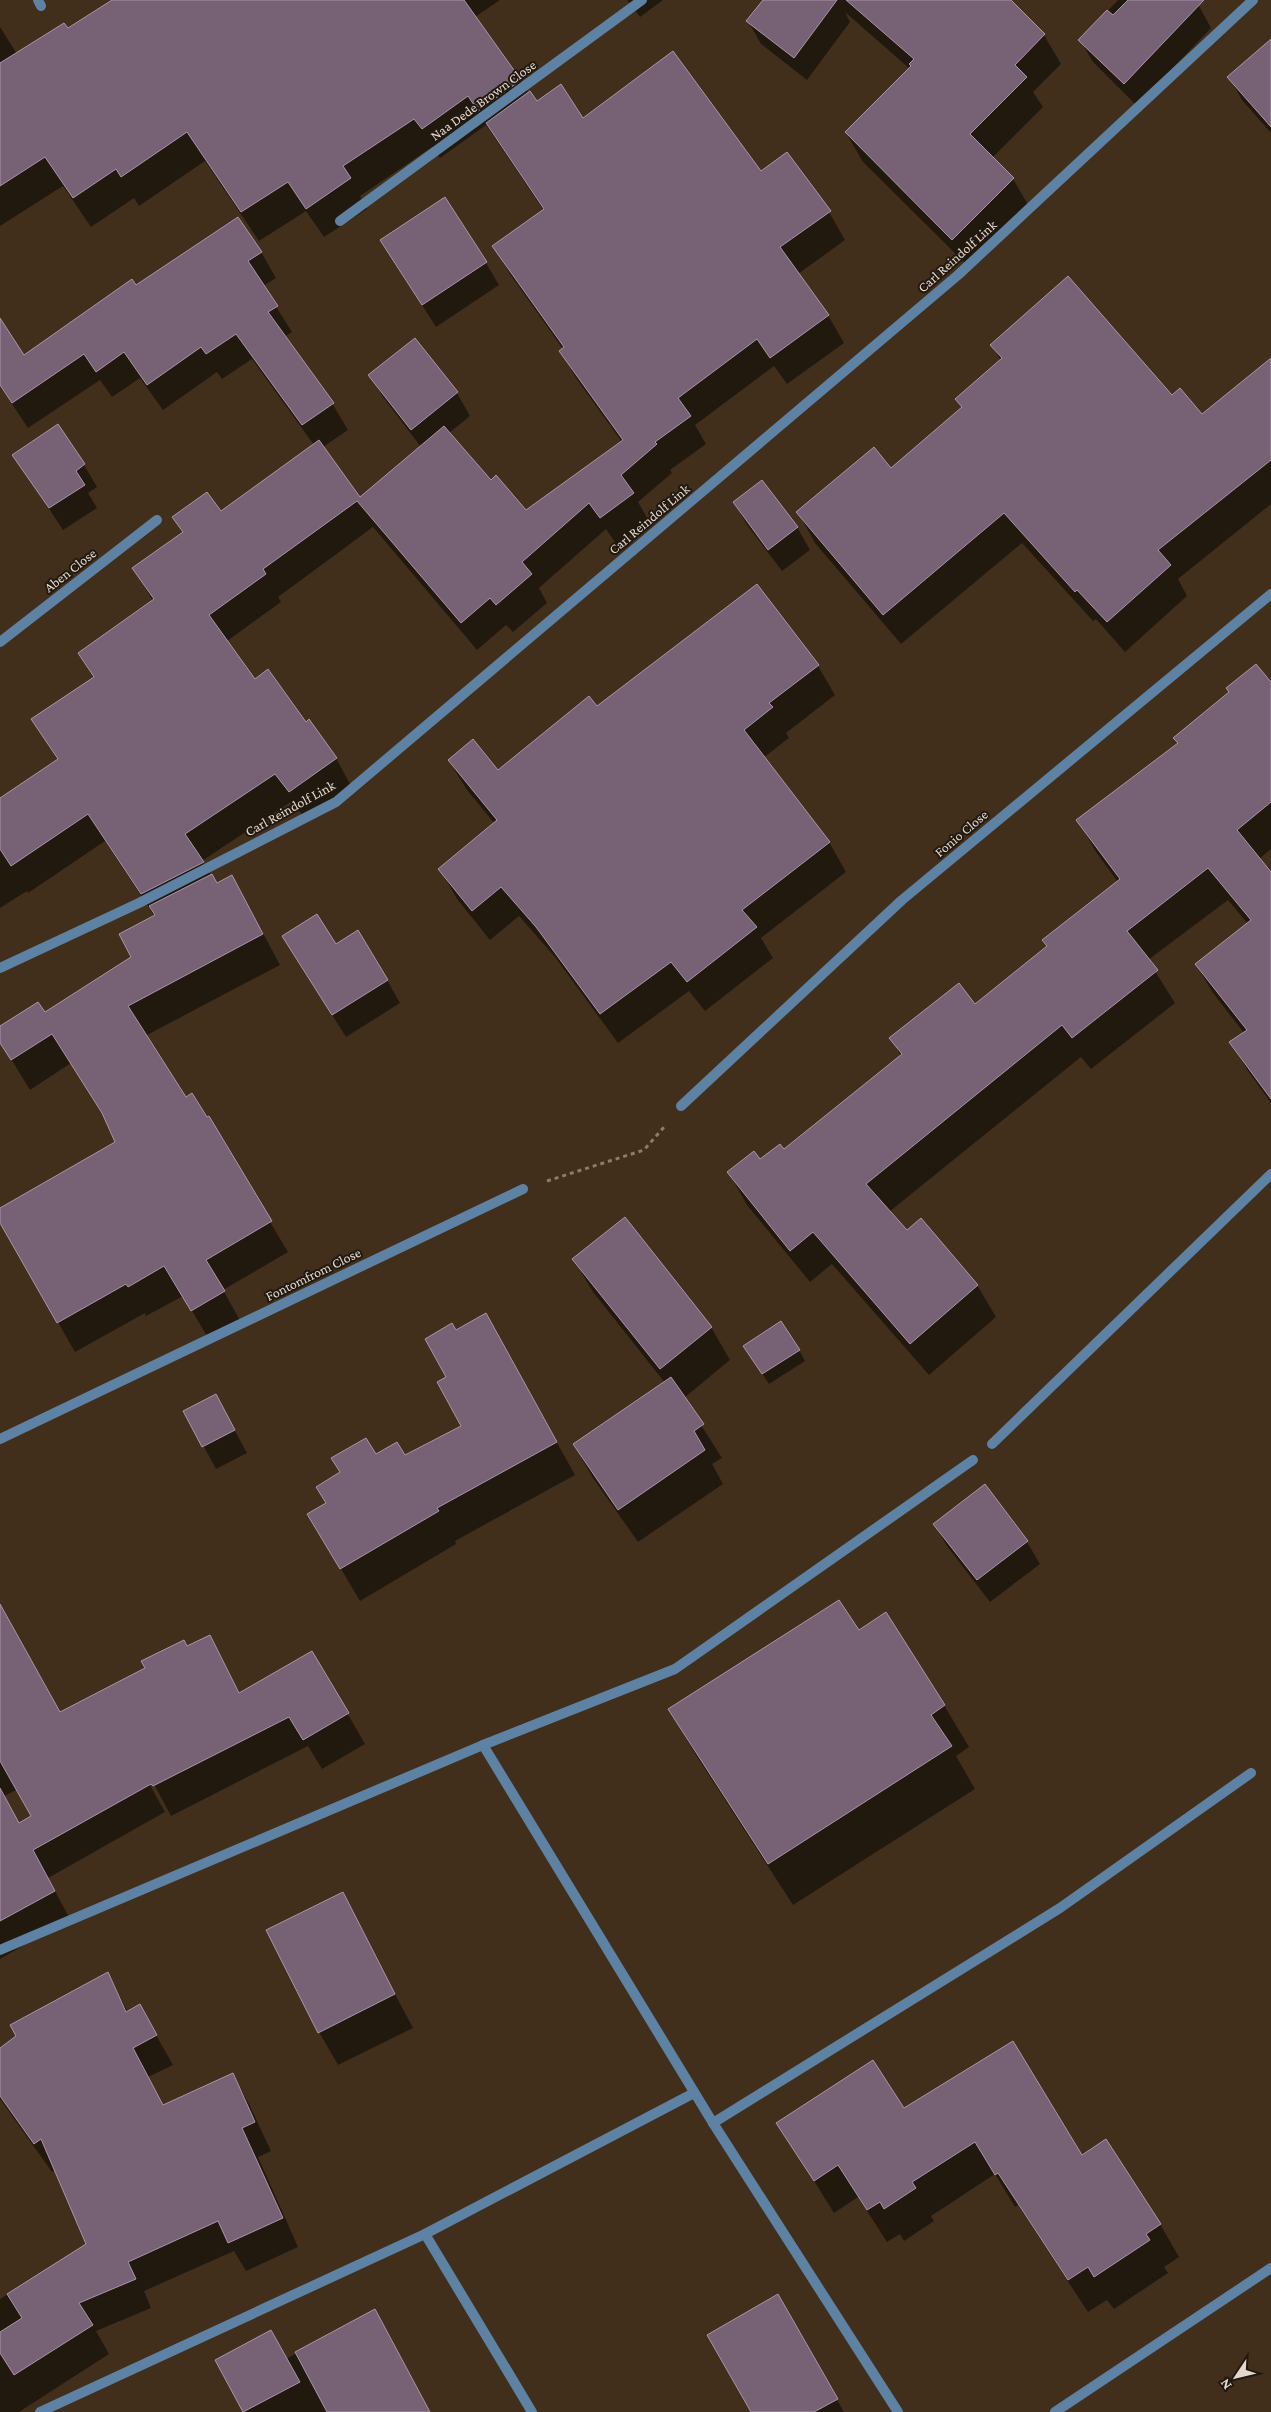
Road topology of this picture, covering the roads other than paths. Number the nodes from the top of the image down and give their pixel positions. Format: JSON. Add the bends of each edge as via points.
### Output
{"nodes":[{"id":1,"x":642,"y":0,"type":"edge"},
{"id":2,"x":1253,"y":0,"type":"edge"},
{"id":3,"x":340,"y":221,"type":"dead end"},
{"id":4,"x":158,"y":520,"type":"dead end"},
{"id":5,"x":1271,"y":594,"type":"edge"},
{"id":6,"x":0,"y":642,"type":"edge"},
{"id":7,"x":0,"y":968,"type":"edge"},
{"id":8,"x":681,"y":1106,"type":"road end"},
{"id":9,"x":1271,"y":1174,"type":"edge"},
{"id":10,"x":523,"y":1189,"type":"road end"},
{"id":11,"x":0,"y":1439,"type":"edge"},
{"id":12,"x":992,"y":1444,"type":"dead end"},
{"id":13,"x":973,"y":1460,"type":"dead end"},
{"id":14,"x":482,"y":1745,"type":"junction"},
{"id":15,"x":1250,"y":1773,"type":"dead end"},
{"id":16,"x":0,"y":1950,"type":"edge"},
{"id":17,"x":694,"y":2093,"type":"junction"},
{"id":18,"x":713,"y":2123,"type":"junction"},
{"id":19,"x":425,"y":2234,"type":"junction"},
{"id":20,"x":1271,"y":2268,"type":"edge"},
{"id":21,"x":40,"y":2412,"type":"edge"},
{"id":22,"x":532,"y":2412,"type":"edge"},
{"id":23,"x":898,"y":2412,"type":"edge"},
{"id":24,"x":1054,"y":2412,"type":"edge"}],
"edges":[{"from":1,"to":3,"type":"street","name":"Naa Dede Brown Close"},
{"from":2,"to":7,"type":"street","name":"Carl Reindolf Link","via":[[958,275],[336,802],[140,903]]},
{"from":4,"to":6,"type":"street","name":"Aben Close"},
{"from":5,"to":8,"type":"street","name":"Fonio Close","via":[[902,900]]},
{"from":9,"to":12,"type":"street"},
{"from":10,"to":11,"type":"street","name":"Fontomfrom Close"},
{"from":13,"to":14,"type":"street","via":[[675,1669]]},
{"from":14,"to":16,"type":"street"},
{"from":14,"to":17,"type":"street"},
{"from":15,"to":18,"type":"street","via":[[1060,1908]]},
{"from":17,"to":18,"type":"street"},
{"from":17,"to":19,"type":"street"},
{"from":18,"to":23,"type":"street"},
{"from":19,"to":21,"type":"street"},
{"from":19,"to":22,"type":"street"},
{"from":20,"to":24,"type":"street"}]}
